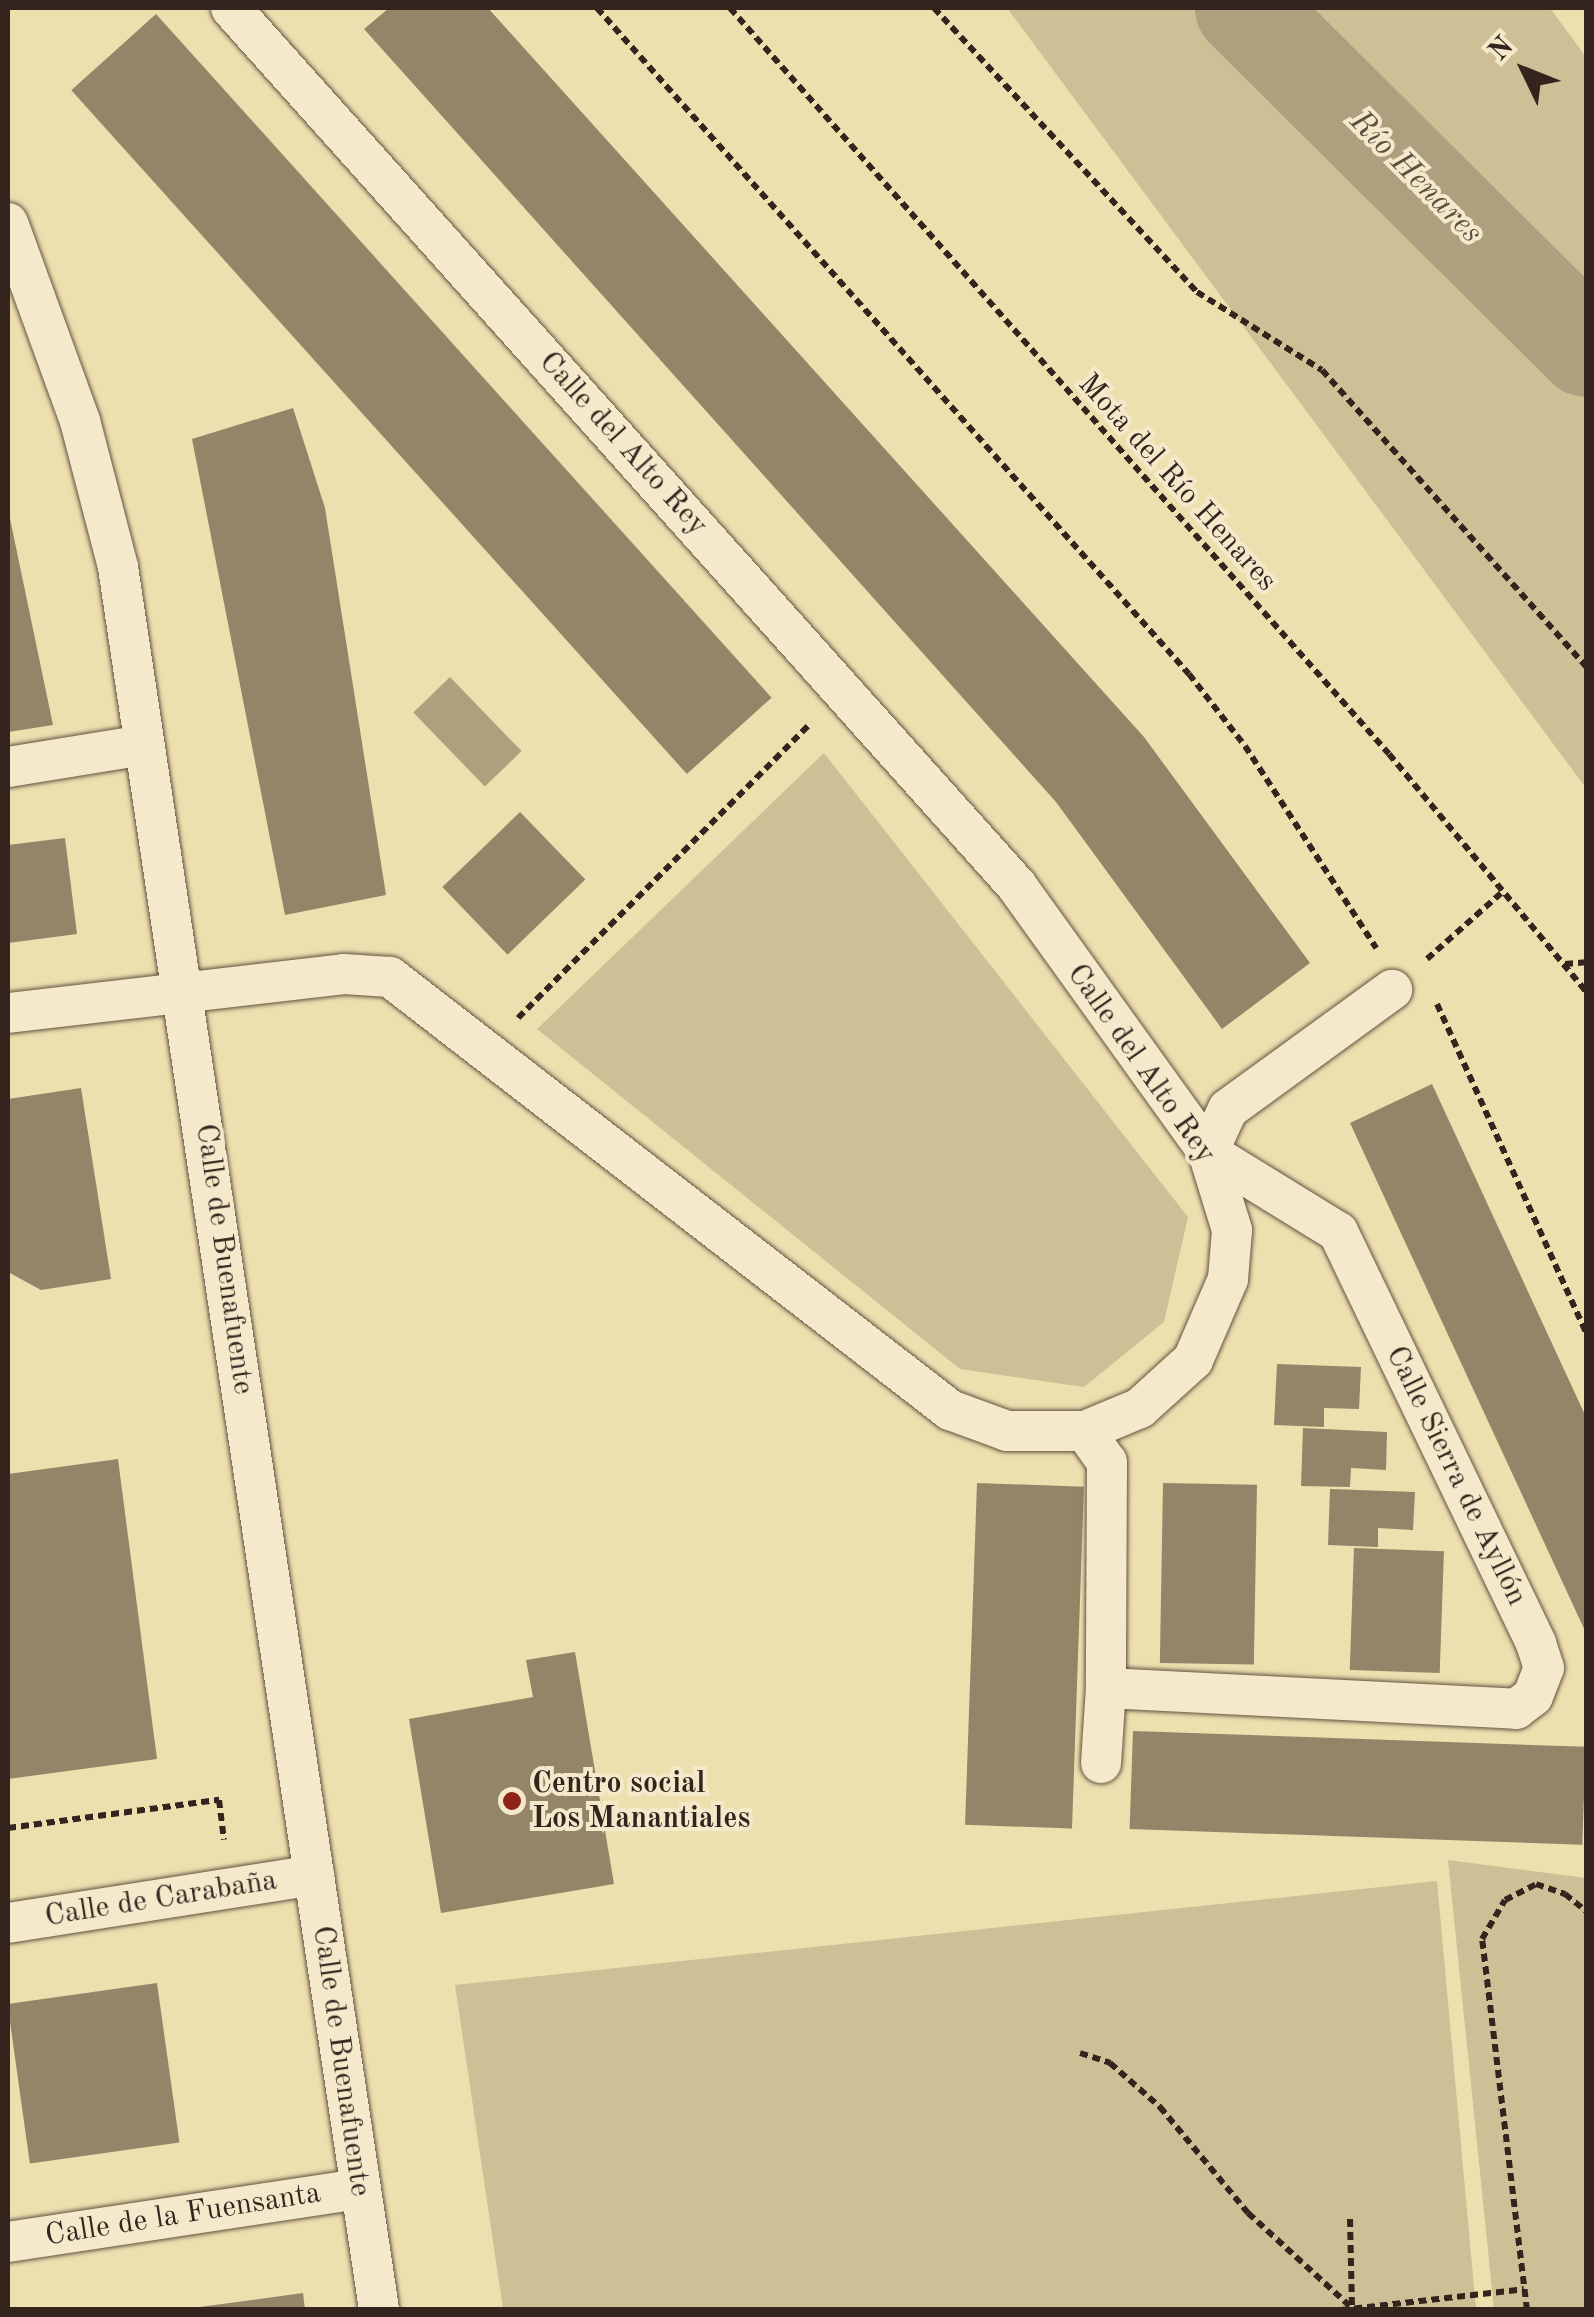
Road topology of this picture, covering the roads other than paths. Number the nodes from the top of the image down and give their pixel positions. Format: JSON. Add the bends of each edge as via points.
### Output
{"nodes":[{"id":1,"x":230,"y":8,"type":"edge"},
{"id":2,"x":10,"y":235,"type":"edge"},
{"id":3,"x":144,"y":745,"type":"junction"},
{"id":4,"x":8,"y":768,"type":"edge"},
{"id":5,"x":1392,"y":990,"type":"road end"},
{"id":6,"x":184,"y":992,"type":"junction"},
{"id":7,"x":8,"y":1013,"type":"edge"},
{"id":8,"x":1208,"y":1152,"type":"junction"},
{"id":9,"x":1085,"y":1431,"type":"junction"},
{"id":10,"x":1106,"y":1688,"type":"junction"},
{"id":11,"x":1102,"y":1763,"type":"dead end"},
{"id":12,"x":314,"y":1875,"type":"junction"},
{"id":13,"x":8,"y":1923,"type":"edge"},
{"id":14,"x":358,"y":2189,"type":"junction"},
{"id":15,"x":8,"y":2242,"type":"edge"},
{"id":16,"x":378,"y":2310,"type":"edge"}],
"edges":[{"from":1,"to":8,"type":"street","name":"Calle del Alto Rey","via":[[1017,886]]},
{"from":2,"to":3,"type":"street","name":"Calle de Buenafuente","via":[[80,421],[118,567]]},
{"from":3,"to":4,"type":"street"},
{"from":3,"to":6,"type":"street","name":"Calle de Buenafuente"},
{"from":5,"to":8,"type":"street","via":[[1228,1108]]},
{"from":6,"to":7,"type":"street","name":"Calle del Alto Rey"},
{"from":6,"to":9,"type":"street","name":"Calle del Alto Rey","via":[[380,975],[422,994],[950,1410],[1008,1432]]},
{"from":6,"to":12,"type":"street","name":"Calle de Buenafuente"},
{"from":8,"to":9,"type":"street","name":"Calle del Alto Rey","via":[[1232,1230],[1228,1279],[1213,1323],[1193,1360],[1164,1391],[1122,1418]]},
{"from":8,"to":10,"type":"street","name":"Calle Sierra de Ayllón","via":[[1338,1232],[1544,1668],[1534,1696],[1516,1709]]},
{"from":9,"to":10,"type":"street","via":[[1106,1462]]},
{"from":10,"to":11,"type":"street"},
{"from":12,"to":13,"type":"street","name":"Calle de Carabaña"},
{"from":12,"to":14,"type":"street","name":"Calle de Buenafuente"},
{"from":14,"to":15,"type":"street","name":"Calle de la Fuensanta"},
{"from":14,"to":16,"type":"street","name":"Calle de Buenafuente"}]}
